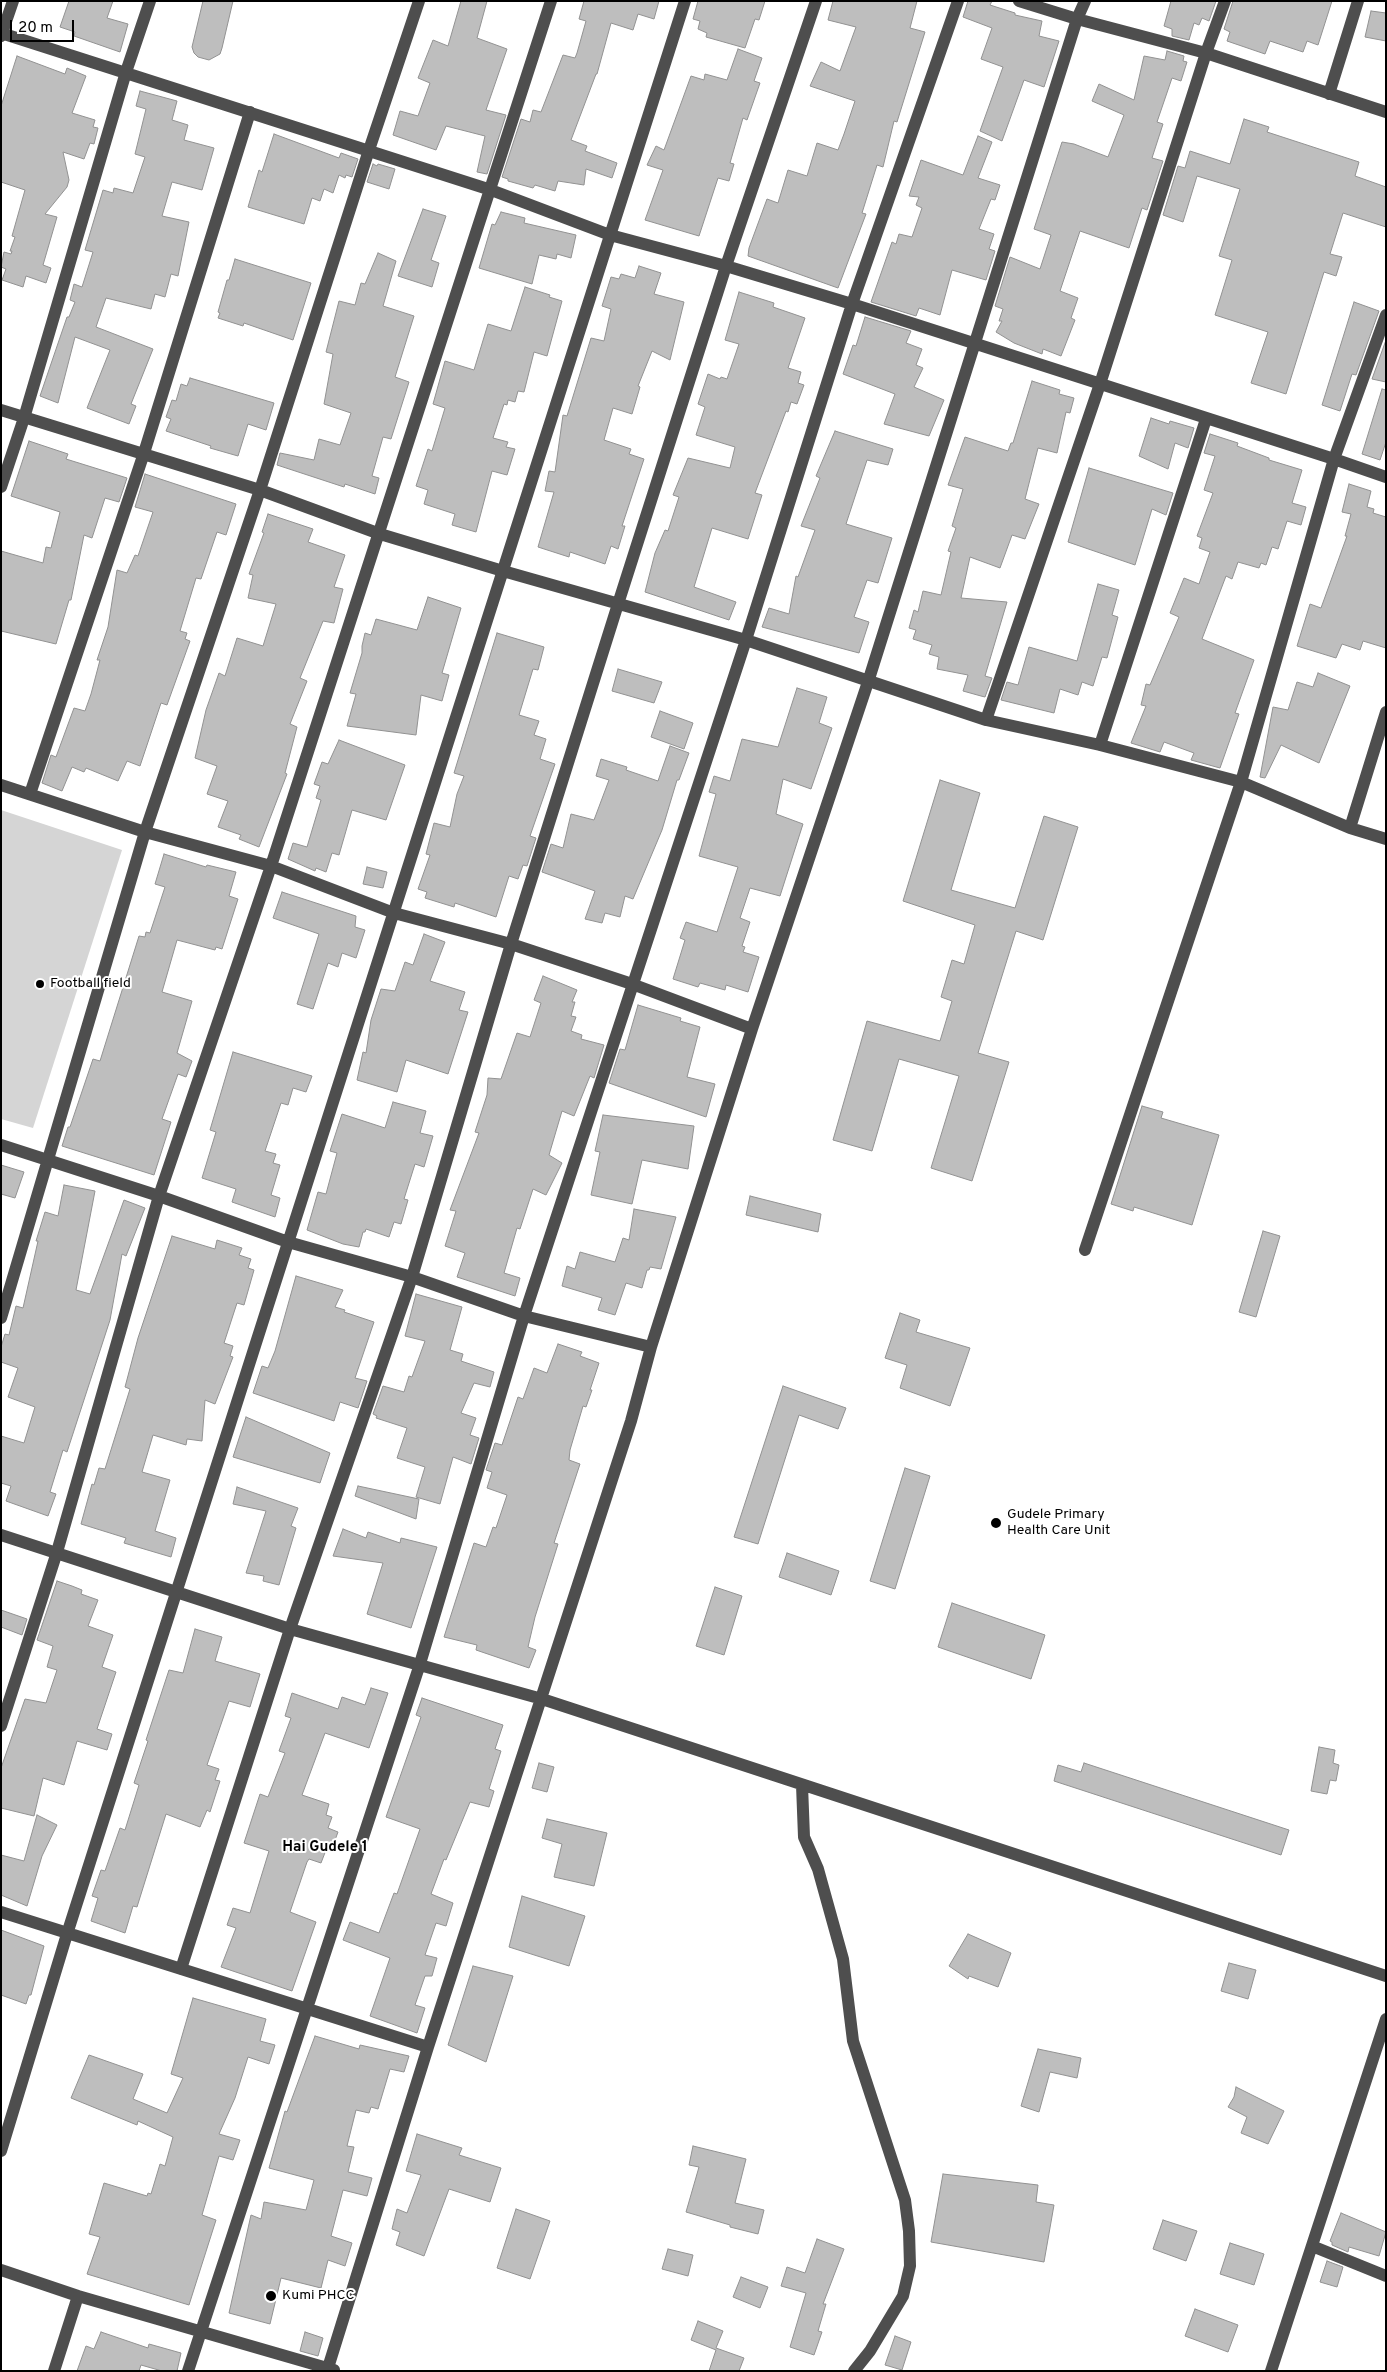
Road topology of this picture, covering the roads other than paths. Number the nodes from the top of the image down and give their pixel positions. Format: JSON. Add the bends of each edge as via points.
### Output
{"nodes":[{"id":1,"x":13,"y":1,"type":"edge"},
{"id":2,"x":150,"y":1,"type":"edge"},
{"id":3,"x":419,"y":1,"type":"edge"},
{"id":4,"x":551,"y":1,"type":"edge"},
{"id":5,"x":685,"y":1,"type":"edge"},
{"id":6,"x":816,"y":1,"type":"edge"},
{"id":7,"x":958,"y":1,"type":"edge"},
{"id":8,"x":1019,"y":1,"type":"edge"},
{"id":9,"x":1085,"y":1,"type":"edge"},
{"id":10,"x":1225,"y":1,"type":"edge"},
{"id":11,"x":1358,"y":1,"type":"edge"},
{"id":12,"x":1077,"y":19,"type":"junction"},
{"id":13,"x":2,"y":34,"type":"edge"},
{"id":14,"x":1206,"y":53,"type":"junction"},
{"id":15,"x":126,"y":72,"type":"junction"},
{"id":16,"x":1329,"y":94,"type":"junction"},
{"id":17,"x":250,"y":112,"type":"junction"},
{"id":18,"x":1386,"y":112,"type":"edge"},
{"id":19,"x":369,"y":150,"type":"junction"},
{"id":20,"x":491,"y":190,"type":"junction"},
{"id":21,"x":610,"y":234,"type":"junction"},
{"id":22,"x":726,"y":266,"type":"junction"},
{"id":23,"x":852,"y":304,"type":"junction"},
{"id":24,"x":1386,"y":314,"type":"edge"},
{"id":25,"x":976,"y":345,"type":"junction"},
{"id":26,"x":1100,"y":384,"type":"junction"},
{"id":27,"x":1,"y":410,"type":"edge"},
{"id":28,"x":24,"y":418,"type":"junction"},
{"id":29,"x":1206,"y":419,"type":"junction"},
{"id":30,"x":144,"y":452,"type":"junction"},
{"id":31,"x":1334,"y":458,"type":"junction"},
{"id":32,"x":1386,"y":477,"type":"edge"},
{"id":33,"x":1,"y":486,"type":"edge"},
{"id":34,"x":260,"y":490,"type":"junction"},
{"id":35,"x":380,"y":534,"type":"junction"},
{"id":36,"x":503,"y":571,"type":"junction"},
{"id":37,"x":618,"y":604,"type":"junction"},
{"id":38,"x":746,"y":640,"type":"junction"},
{"id":39,"x":868,"y":682,"type":"junction"},
{"id":40,"x":1386,"y":712,"type":"edge"},
{"id":41,"x":986,"y":720,"type":"junction"},
{"id":42,"x":1100,"y":745,"type":"junction"},
{"id":43,"x":1241,"y":782,"type":"junction"},
{"id":44,"x":1,"y":785,"type":"edge"},
{"id":45,"x":30,"y":794,"type":"junction"},
{"id":46,"x":1350,"y":828,"type":"junction"},
{"id":47,"x":145,"y":832,"type":"junction"},
{"id":48,"x":1386,"y":839,"type":"edge"},
{"id":49,"x":272,"y":866,"type":"junction"},
{"id":50,"x":394,"y":913,"type":"junction"},
{"id":51,"x":511,"y":944,"type":"junction"},
{"id":52,"x":632,"y":984,"type":"junction"},
{"id":53,"x":752,"y":1029,"type":"junction"},
{"id":54,"x":1,"y":1145,"type":"edge"},
{"id":55,"x":48,"y":1161,"type":"junction"},
{"id":56,"x":159,"y":1196,"type":"junction"},
{"id":57,"x":288,"y":1242,"type":"junction"},
{"id":58,"x":1085,"y":1250,"type":"dead end"},
{"id":59,"x":412,"y":1277,"type":"junction"},
{"id":60,"x":524,"y":1316,"type":"junction"},
{"id":61,"x":1,"y":1318,"type":"edge"},
{"id":62,"x":651,"y":1347,"type":"junction"},
{"id":63,"x":1,"y":1535,"type":"edge"},
{"id":64,"x":57,"y":1552,"type":"junction"},
{"id":65,"x":176,"y":1594,"type":"junction"},
{"id":66,"x":290,"y":1629,"type":"junction"},
{"id":67,"x":419,"y":1667,"type":"junction"},
{"id":68,"x":542,"y":1699,"type":"junction"},
{"id":69,"x":1,"y":1726,"type":"edge"},
{"id":70,"x":802,"y":1785,"type":"junction"},
{"id":71,"x":1,"y":1912,"type":"edge"},
{"id":72,"x":67,"y":1934,"type":"junction"},
{"id":73,"x":181,"y":1969,"type":"junction"},
{"id":74,"x":1386,"y":1976,"type":"edge"},
{"id":75,"x":307,"y":2009,"type":"junction"},
{"id":76,"x":1386,"y":2019,"type":"edge"},
{"id":77,"x":428,"y":2048,"type":"junction"},
{"id":78,"x":1,"y":2151,"type":"edge"},
{"id":79,"x":1312,"y":2246,"type":"junction"},
{"id":80,"x":1,"y":2270,"type":"edge"},
{"id":81,"x":1386,"y":2276,"type":"edge"},
{"id":82,"x":78,"y":2296,"type":"junction"},
{"id":83,"x":200,"y":2331,"type":"junction"},
{"id":84,"x":330,"y":2370,"type":"edge"},
{"id":85,"x":54,"y":2371,"type":"edge"},
{"id":86,"x":188,"y":2371,"type":"edge"},
{"id":87,"x":854,"y":2371,"type":"edge"},
{"id":88,"x":1271,"y":2371,"type":"edge"}],
"edges":[{"from":1,"to":13,"type":"street"},
{"from":2,"to":15,"type":"street"},
{"from":3,"to":19,"type":"street"},
{"from":4,"to":20,"type":"street"},
{"from":5,"to":21,"type":"street"},
{"from":6,"to":22,"type":"street"},
{"from":7,"to":23,"type":"street"},
{"from":8,"to":12,"type":"street"},
{"from":9,"to":12,"type":"street"},
{"from":10,"to":14,"type":"street"},
{"from":11,"to":16,"type":"street"},
{"from":12,"to":14,"type":"street"},
{"from":12,"to":25,"type":"street"},
{"from":13,"to":15,"type":"street"},
{"from":14,"to":16,"type":"street"},
{"from":14,"to":26,"type":"street"},
{"from":15,"to":17,"type":"street"},
{"from":15,"to":28,"type":"street"},
{"from":16,"to":18,"type":"street"},
{"from":17,"to":19,"type":"street"},
{"from":17,"to":30,"type":"street"},
{"from":19,"to":20,"type":"street"},
{"from":19,"to":34,"type":"street"},
{"from":20,"to":21,"type":"street"},
{"from":20,"to":35,"type":"street"},
{"from":21,"to":22,"type":"street"},
{"from":21,"to":36,"type":"street"},
{"from":22,"to":23,"type":"street"},
{"from":22,"to":37,"type":"street"},
{"from":23,"to":25,"type":"street"},
{"from":23,"to":38,"type":"street"},
{"from":24,"to":31,"type":"street"},
{"from":25,"to":26,"type":"street"},
{"from":25,"to":39,"type":"street"},
{"from":26,"to":29,"type":"street"},
{"from":26,"to":41,"type":"street"},
{"from":27,"to":28,"type":"street"},
{"from":28,"to":30,"type":"street"},
{"from":28,"to":33,"type":"street"},
{"from":29,"to":31,"type":"street"},
{"from":29,"to":42,"type":"street"},
{"from":30,"to":34,"type":"street"},
{"from":30,"to":45,"type":"street"},
{"from":31,"to":32,"type":"street"},
{"from":31,"to":43,"type":"street"},
{"from":34,"to":35,"type":"street"},
{"from":34,"to":47,"type":"street"},
{"from":35,"to":36,"type":"street"},
{"from":35,"to":49,"type":"street"},
{"from":36,"to":37,"type":"street"},
{"from":36,"to":50,"type":"street"},
{"from":37,"to":38,"type":"street"},
{"from":37,"to":51,"type":"street"},
{"from":38,"to":39,"type":"street"},
{"from":38,"to":52,"type":"street"},
{"from":39,"to":41,"type":"street"},
{"from":39,"to":53,"type":"street"},
{"from":40,"to":46,"type":"street"},
{"from":41,"to":42,"type":"street"},
{"from":42,"to":43,"type":"street"},
{"from":43,"to":46,"type":"street"},
{"from":43,"to":58,"type":"street"},
{"from":44,"to":45,"type":"street"},
{"from":45,"to":47,"type":"street"},
{"from":46,"to":48,"type":"street"},
{"from":47,"to":49,"type":"street"},
{"from":47,"to":55,"type":"street"},
{"from":49,"to":50,"type":"street"},
{"from":49,"to":56,"type":"street"},
{"from":50,"to":51,"type":"street"},
{"from":50,"to":57,"type":"street"},
{"from":51,"to":52,"type":"street"},
{"from":51,"to":59,"type":"street"},
{"from":52,"to":53,"type":"street"},
{"from":52,"to":60,"type":"street"},
{"from":53,"to":62,"type":"street"},
{"from":54,"to":55,"type":"street"},
{"from":55,"to":56,"type":"street"},
{"from":55,"to":61,"type":"street"},
{"from":56,"to":57,"type":"street"},
{"from":56,"to":64,"type":"street"},
{"from":57,"to":59,"type":"street"},
{"from":57,"to":65,"type":"street"},
{"from":59,"to":60,"type":"street"},
{"from":59,"to":66,"type":"street"},
{"from":60,"to":62,"type":"street"},
{"from":60,"to":67,"type":"street"},
{"from":62,"to":68,"type":"street","via":[[631,1421]]},
{"from":63,"to":64,"type":"street"},
{"from":64,"to":65,"type":"street"},
{"from":64,"to":69,"type":"street"},
{"from":65,"to":66,"type":"street"},
{"from":65,"to":72,"type":"street"},
{"from":66,"to":67,"type":"street"},
{"from":66,"to":73,"type":"street"},
{"from":67,"to":68,"type":"street"},
{"from":67,"to":75,"type":"street"},
{"from":68,"to":70,"type":"street"},
{"from":68,"to":77,"type":"street"},
{"from":70,"to":74,"type":"street"},
{"from":70,"to":87,"type":"street","via":[[804,1837],[818,1869],[843,1959],[853,2041],[905,2200],[909,2230],[910,2266],[903,2296]]},
{"from":71,"to":72,"type":"street"},
{"from":72,"to":73,"type":"street"},
{"from":72,"to":78,"type":"street"},
{"from":73,"to":75,"type":"street"},
{"from":75,"to":77,"type":"street"},
{"from":75,"to":83,"type":"street"},
{"from":76,"to":79,"type":"street"},
{"from":77,"to":84,"type":"street"},
{"from":79,"to":81,"type":"street"},
{"from":79,"to":88,"type":"street"},
{"from":80,"to":82,"type":"street"},
{"from":82,"to":83,"type":"street"},
{"from":82,"to":85,"type":"street"},
{"from":83,"to":84,"type":"street"},
{"from":83,"to":86,"type":"street"}]}
